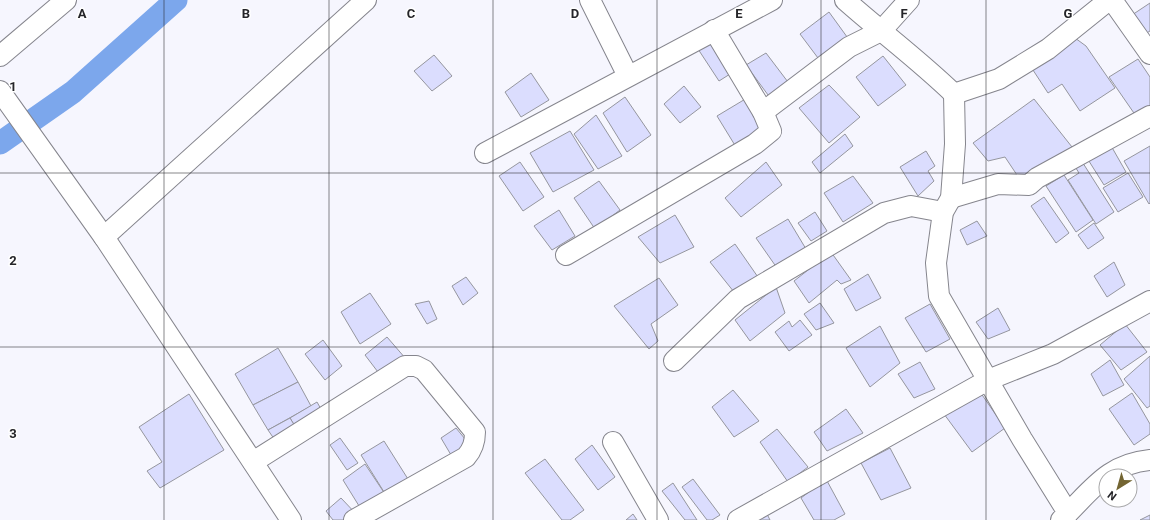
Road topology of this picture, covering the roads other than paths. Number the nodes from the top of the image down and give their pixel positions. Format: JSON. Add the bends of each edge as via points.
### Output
{"nodes":[{"id":1,"x":66,"y":0,"type":"edge"},
{"id":2,"x":366,"y":0,"type":"edge"},
{"id":3,"x":590,"y":0,"type":"edge"},
{"id":4,"x":772,"y":0,"type":"edge"},
{"id":5,"x":845,"y":0,"type":"edge"},
{"id":6,"x":909,"y":0,"type":"edge"},
{"id":7,"x":1109,"y":0,"type":"edge"},
{"id":8,"x":1112,"y":0,"type":"edge"},
{"id":9,"x":714,"y":30,"type":"junction"},
{"id":10,"x":880,"y":31,"type":"junction"},
{"id":11,"x":2,"y":49,"type":"edge"},
{"id":12,"x":1150,"y":54,"type":"edge"},
{"id":13,"x":628,"y":76,"type":"junction"},
{"id":14,"x":0,"y":91,"type":"edge"},
{"id":15,"x":954,"y":94,"type":"junction"},
{"id":16,"x":764,"y":112,"type":"junction"},
{"id":17,"x":1150,"y":116,"type":"edge"},
{"id":18,"x":485,"y":154,"type":"dead end"},
{"id":19,"x":947,"y":205,"type":"junction"},
{"id":20,"x":104,"y":237,"type":"junction"},
{"id":21,"x":566,"y":255,"type":"dead end"},
{"id":22,"x":1150,"y":301,"type":"edge"},
{"id":23,"x":674,"y":361,"type":"dead end"},
{"id":24,"x":988,"y":380,"type":"junction"},
{"id":25,"x":613,"y":442,"type":"dead end"},
{"id":26,"x":1150,"y":460,"type":"edge"},
{"id":27,"x":253,"y":462,"type":"junction"},
{"id":28,"x":1065,"y":517,"type":"edge"},
{"id":29,"x":291,"y":520,"type":"edge"},
{"id":30,"x":354,"y":520,"type":"edge"},
{"id":31,"x":658,"y":520,"type":"edge"},
{"id":32,"x":738,"y":520,"type":"edge"}],
"edges":[{"from":1,"to":11,"type":"street"},
{"from":2,"to":20,"type":"street"},
{"from":3,"to":13,"type":"street"},
{"from":4,"to":9,"type":"street"},
{"from":5,"to":10,"type":"street"},
{"from":6,"to":10,"type":"street"},
{"from":7,"to":15,"type":"street","via":[[1048,49],[1024,64],[999,79]]},
{"from":8,"to":12,"type":"street"},
{"from":9,"to":13,"type":"street"},
{"from":9,"to":16,"type":"street"},
{"from":10,"to":15,"type":"street","via":[[923,64]]},
{"from":10,"to":16,"type":"street","via":[[849,47]]},
{"from":13,"to":18,"type":"street"},
{"from":14,"to":20,"type":"street"},
{"from":15,"to":19,"type":"street","via":[[955,144]]},
{"from":16,"to":21,"type":"street","via":[[770,131],[755,144]]},
{"from":17,"to":19,"type":"street","via":[[1044,175],[1029,186],[998,184]]},
{"from":19,"to":23,"type":"street","via":[[911,206],[884,213],[738,299]]},
{"from":19,"to":24,"type":"street","via":[[936,263],[939,296]]},
{"from":20,"to":27,"type":"street"},
{"from":22,"to":24,"type":"street","via":[[1053,354]]},
{"from":24,"to":28,"type":"street"},
{"from":24,"to":32,"type":"street"},
{"from":25,"to":31,"type":"street"},
{"from":26,"to":28,"type":"street","via":[[1133,462],[1109,472]]},
{"from":27,"to":29,"type":"street"},
{"from":27,"to":30,"type":"street","via":[[405,366],[416,366],[424,370],[475,432],[472,451],[466,457]]}]}
